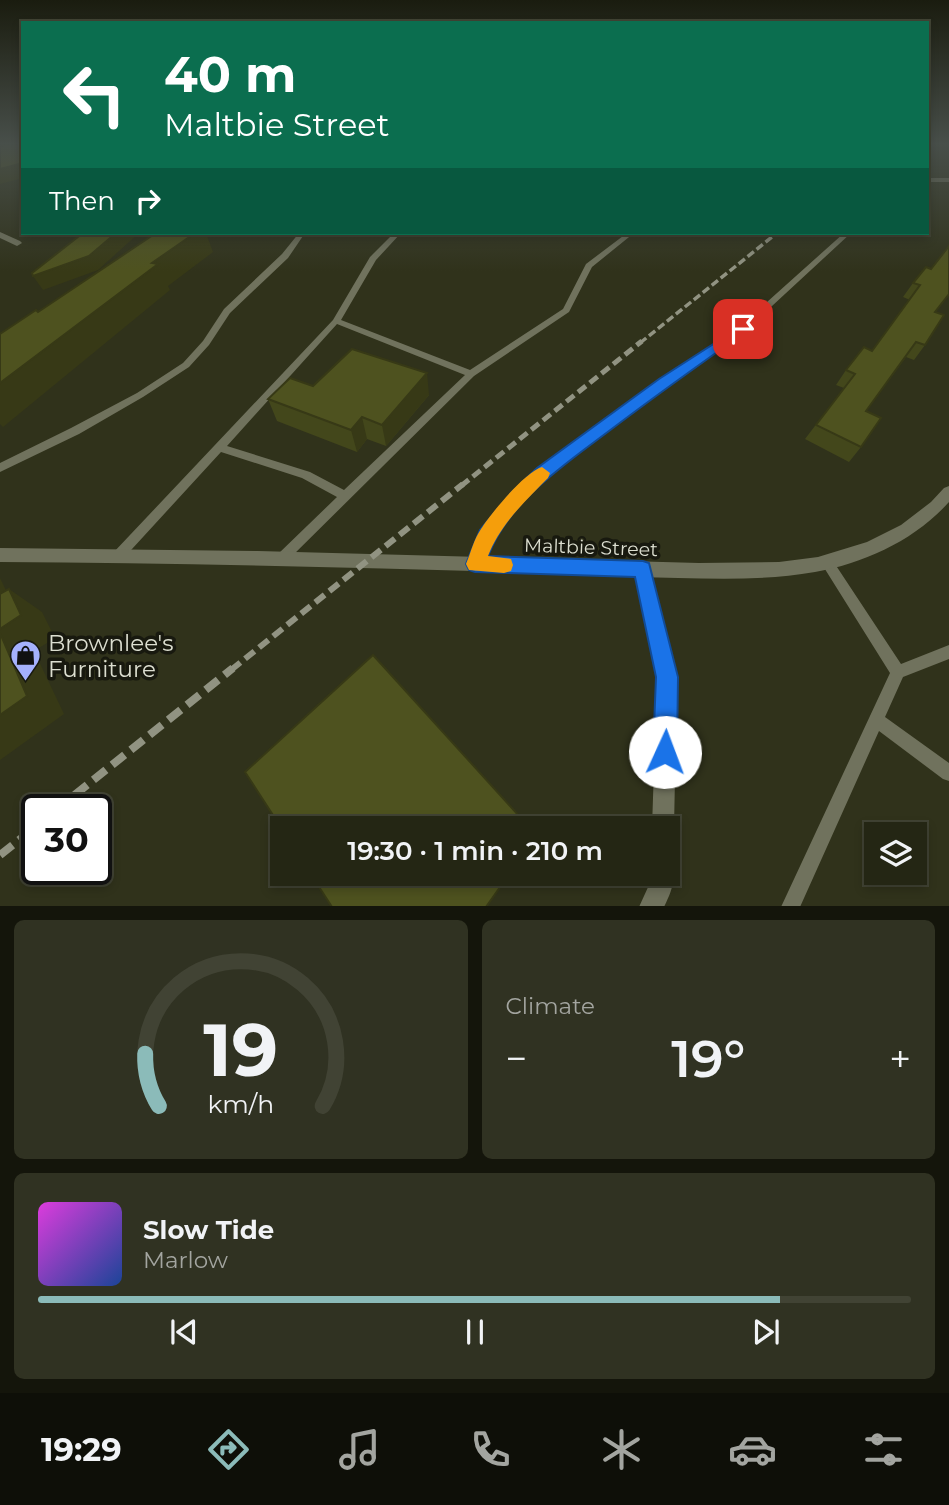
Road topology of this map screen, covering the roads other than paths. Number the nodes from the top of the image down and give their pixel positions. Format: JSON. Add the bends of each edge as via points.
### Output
{"nodes":[{"id":1,"x":0,"y":235,"type":"edge"},
{"id":2,"x":301,"y":235,"type":"edge"},
{"id":3,"x":396,"y":235,"type":"edge"},
{"id":4,"x":628,"y":235,"type":"edge"},
{"id":5,"x":847,"y":235,"type":"edge"},
{"id":6,"x":17,"y":243,"type":"dead end"},
{"id":7,"x":336,"y":321,"type":"junction"},
{"id":8,"x":471,"y":374,"type":"junction"},
{"id":9,"x":219,"y":447,"type":"junction"},
{"id":10,"x":0,"y":468,"type":"edge"},
{"id":11,"x":949,"y":492,"type":"edge"},
{"id":12,"x":345,"y":496,"type":"junction"},
{"id":13,"x":0,"y":555,"type":"edge"},
{"id":14,"x":117,"y":557,"type":"junction"},
{"id":15,"x":281,"y":559,"type":"junction"},
{"id":16,"x":827,"y":562,"type":"junction"},
{"id":17,"x":475,"y":564,"type":"junction"},
{"id":18,"x":643,"y":569,"type":"junction"},
{"id":19,"x":949,"y":652,"type":"edge"},
{"id":20,"x":898,"y":671,"type":"junction"},
{"id":21,"x":876,"y":720,"type":"junction"},
{"id":22,"x":949,"y":773,"type":"edge"},
{"id":23,"x":663,"y":816,"type":"edge"},
{"id":24,"x":661,"y":886,"type":"edge"},
{"id":25,"x":651,"y":906,"type":"edge"},
{"id":26,"x":790,"y":906,"type":"edge"}],
"edges":[{"from":1,"to":6,"type":"street"},
{"from":2,"to":10,"type":"lane","via":[[227,311],[186,365],[75,431]]},
{"from":3,"to":7,"type":"lane","via":[[373,259]]},
{"from":4,"to":8,"type":"lane","via":[[589,266],[566,310]]},
{"from":5,"to":17,"type":"lane","via":[[743,329],[542,473],[487,535]]},
{"from":7,"to":8,"type":"lane"},
{"from":7,"to":9,"type":"lane"},
{"from":8,"to":12,"type":"lane"},
{"from":9,"to":12,"type":"lane","via":[[306,475]]},
{"from":9,"to":14,"type":"lane"},
{"from":11,"to":16,"type":"street","name":"Maltbie Street","via":[[912,527],[860,554]]},
{"from":12,"to":15,"type":"lane"},
{"from":13,"to":14,"type":"street","name":"Maltbie Street"},
{"from":14,"to":15,"type":"street","name":"Maltbie Street"},
{"from":15,"to":17,"type":"street","name":"Maltbie Street"},
{"from":16,"to":18,"type":"street","name":"Maltbie Street","via":[[775,569]]},
{"from":16,"to":20,"type":"lane"},
{"from":17,"to":18,"type":"street","name":"Maltbie Street"},
{"from":18,"to":23,"type":"street","via":[[667,677]]},
{"from":19,"to":20,"type":"lane"},
{"from":20,"to":21,"type":"lane"},
{"from":21,"to":22,"type":"lane"},
{"from":21,"to":26,"type":"lane"},
{"from":24,"to":25,"type":"street"}]}
